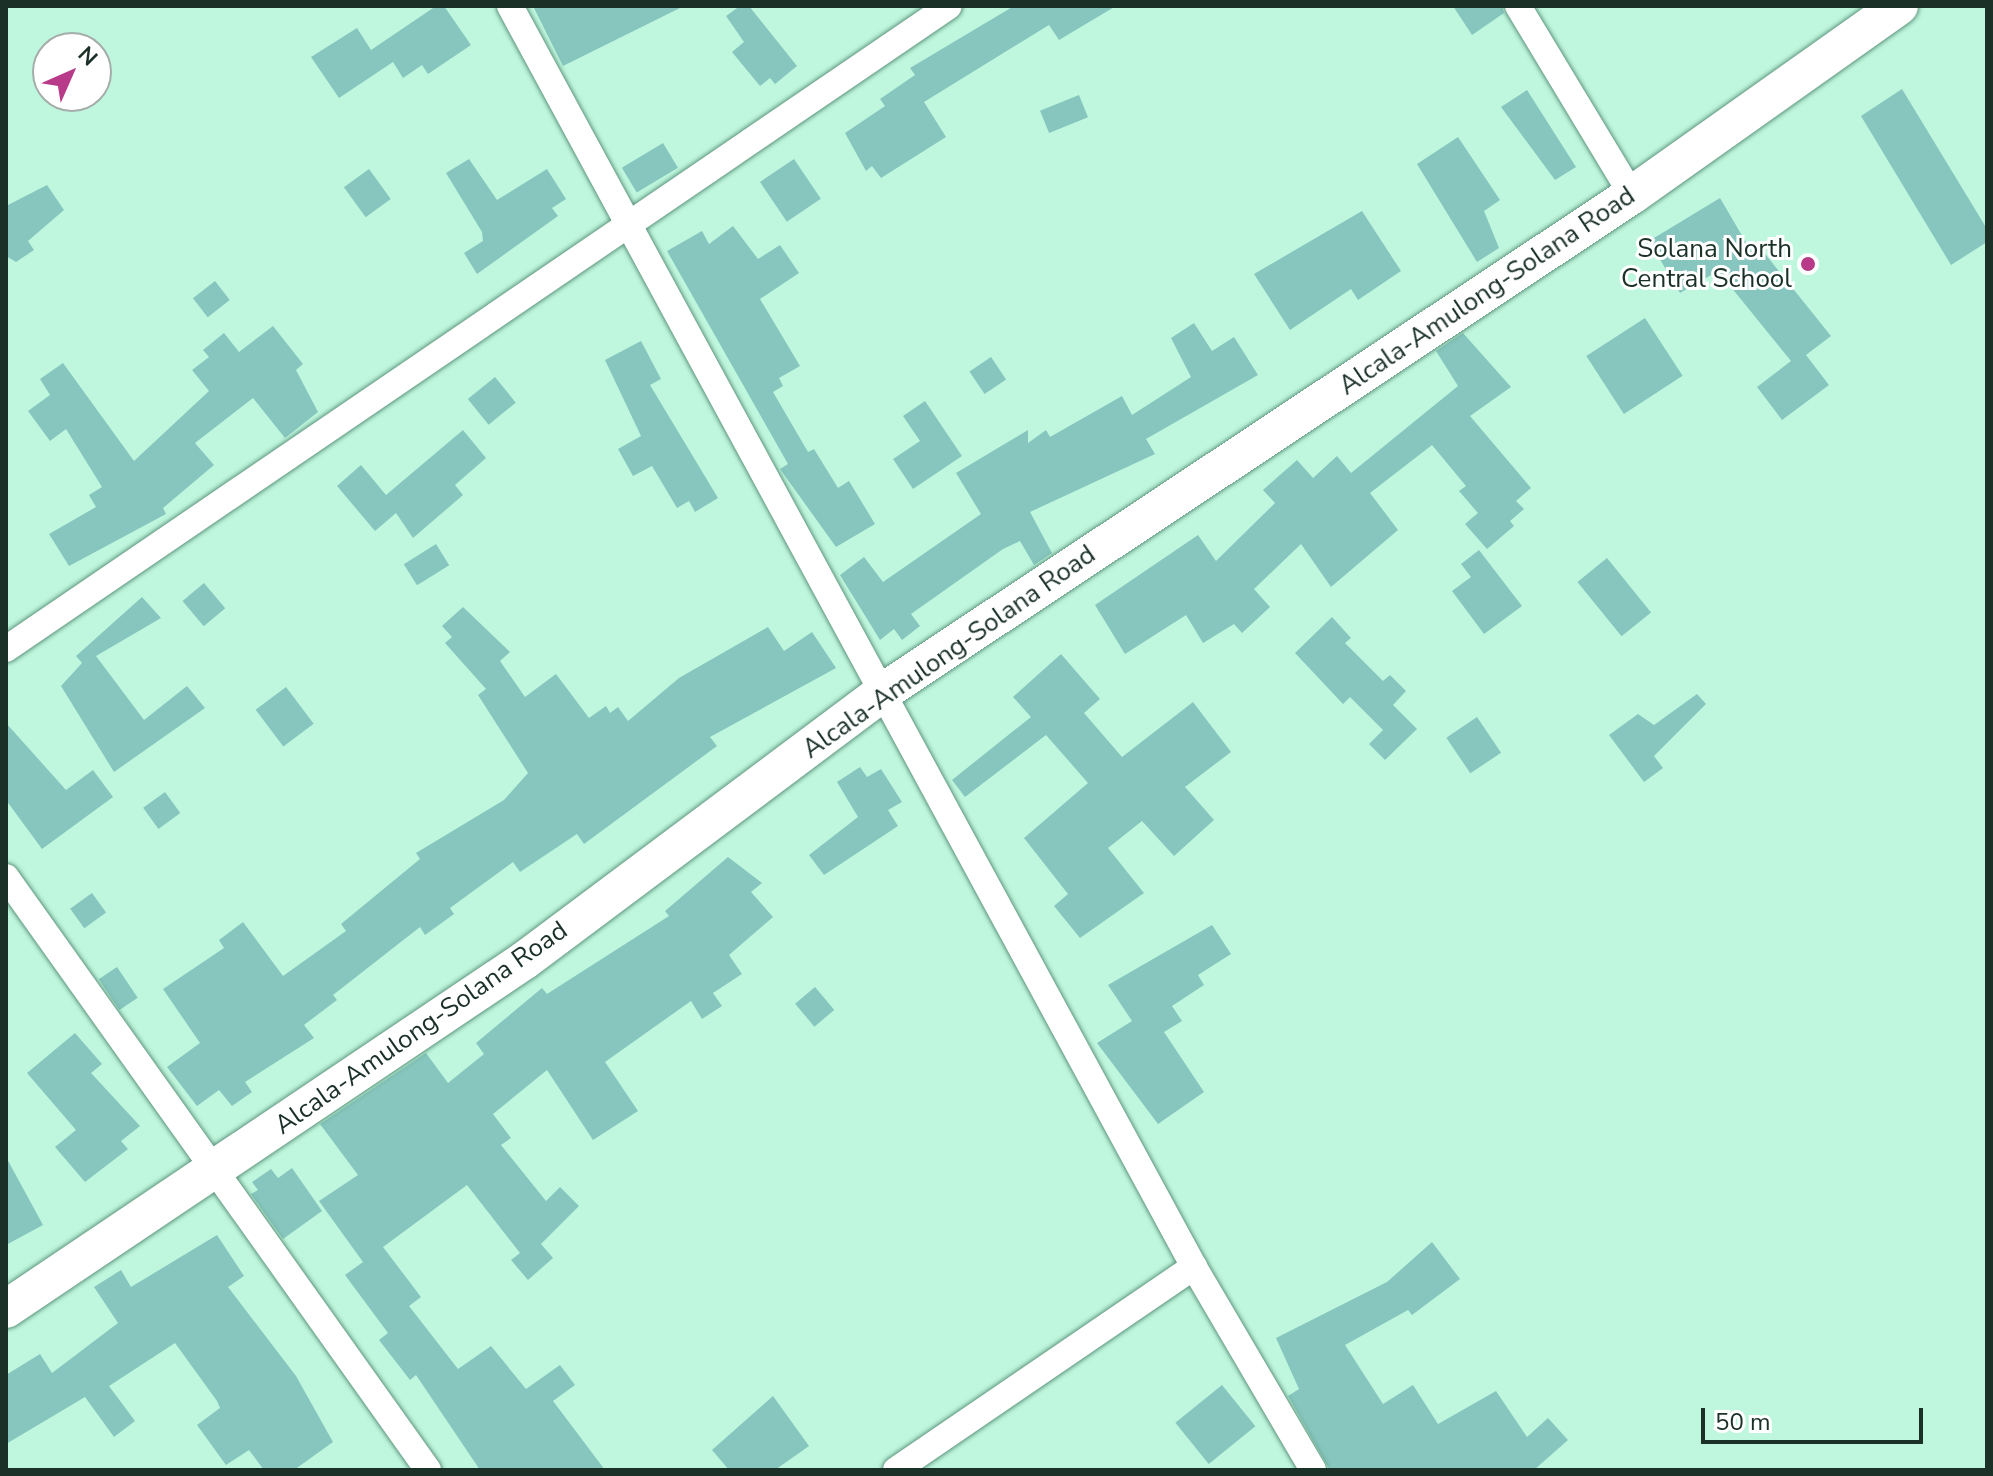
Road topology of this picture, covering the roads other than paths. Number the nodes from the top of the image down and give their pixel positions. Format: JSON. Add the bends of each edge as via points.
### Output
{"nodes":[{"id":1,"x":510,"y":6,"type":"edge"},
{"id":2,"x":949,"y":6,"type":"edge"},
{"id":3,"x":1518,"y":6,"type":"edge"},
{"id":4,"x":1899,"y":6,"type":"edge"},
{"id":5,"x":1632,"y":195,"type":"junction"},
{"id":6,"x":633,"y":224,"type":"junction"},
{"id":7,"x":6,"y":649,"type":"edge"},
{"id":8,"x":883,"y":692,"type":"junction"},
{"id":9,"x":6,"y":877,"type":"edge"},
{"id":10,"x":211,"y":1173,"type":"junction"},
{"id":11,"x":1194,"y":1267,"type":"junction"},
{"id":12,"x":6,"y":1309,"type":"edge"},
{"id":13,"x":428,"y":1470,"type":"edge"},
{"id":14,"x":896,"y":1470,"type":"edge"},
{"id":15,"x":1313,"y":1470,"type":"edge"}],
"edges":[{"from":1,"to":6,"type":"street"},
{"from":2,"to":6,"type":"street"},
{"from":3,"to":5,"type":"street"},
{"from":4,"to":5,"type":"main road","name":"Alcala-Amulong-Solana Road"},
{"from":5,"to":8,"type":"main road","name":"Alcala-Amulong-Solana Road"},
{"from":6,"to":7,"type":"street"},
{"from":6,"to":8,"type":"street"},
{"from":8,"to":10,"type":"main road","name":"Alcala-Amulong-Solana Road","via":[[525,960]]},
{"from":8,"to":11,"type":"street"},
{"from":9,"to":10,"type":"street"},
{"from":10,"to":12,"type":"main road","name":"Alcala-Amulong-Solana Road"},
{"from":10,"to":13,"type":"street"},
{"from":11,"to":14,"type":"street"},
{"from":11,"to":15,"type":"street"}]}
